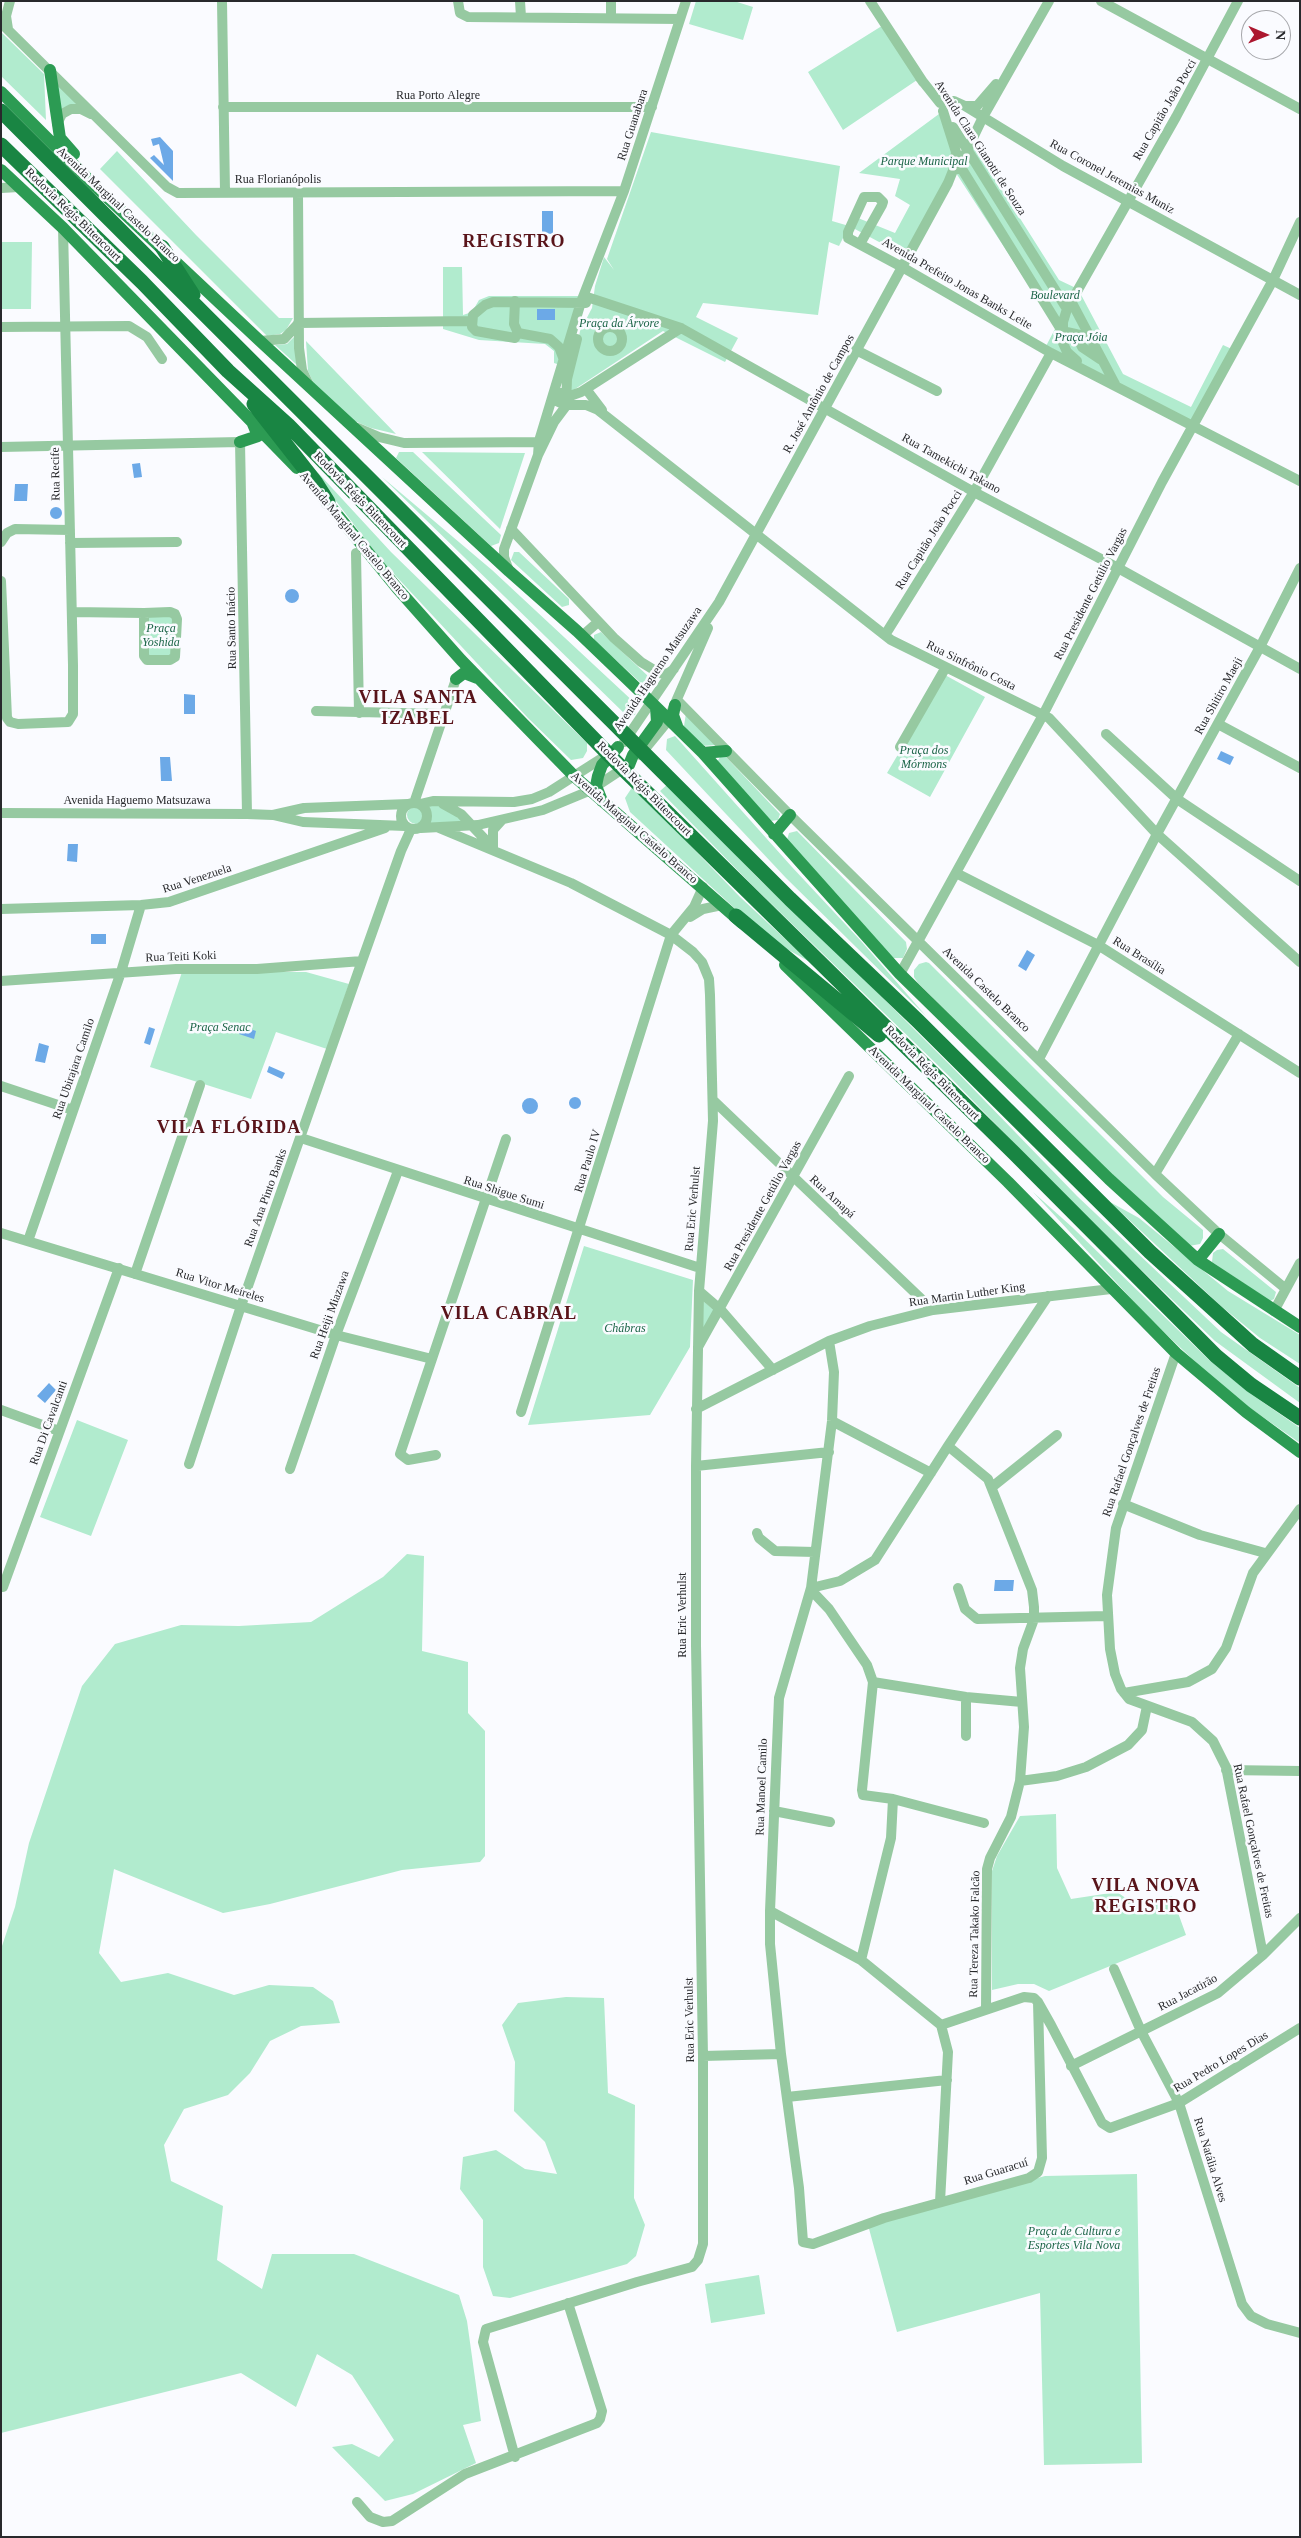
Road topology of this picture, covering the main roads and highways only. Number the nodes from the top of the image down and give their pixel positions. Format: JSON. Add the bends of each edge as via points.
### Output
{"nodes":[{"id":1,"x":50,"y":70,"type":"road end"},
{"id":2,"x":1,"y":92,"type":"edge"},
{"id":3,"x":1,"y":110,"type":"edge"},
{"id":4,"x":1,"y":145,"type":"edge"},
{"id":5,"x":1,"y":170,"type":"edge"},
{"id":6,"x":96,"y":186,"type":"junction"},
{"id":7,"x":162,"y":247,"type":"junction"},
{"id":8,"x":202,"y":312,"type":"junction"},
{"id":9,"x":228,"y":371,"type":"junction"},
{"id":10,"x":251,"y":420,"type":"junction"},
{"id":11,"x":240,"y":442,"type":"road end"},
{"id":12,"x":328,"y":502,"type":"junction"},
{"id":13,"x":455,"y":653,"type":"junction"},
{"id":14,"x":480,"y":680,"type":"junction"},
{"id":15,"x":676,"y":702,"type":"road end"},
{"id":16,"x":654,"y":705,"type":"junction"},
{"id":17,"x":680,"y":730,"type":"junction"},
{"id":18,"x":618,"y":747,"type":"road end"},
{"id":19,"x":726,"y":751,"type":"road end"},
{"id":20,"x":703,"y":753,"type":"junction"},
{"id":21,"x":628,"y":765,"type":"road end"},
{"id":22,"x":593,"y":789,"type":"junction"},
{"id":23,"x":790,"y":815,"type":"road end"},
{"id":24,"x":774,"y":834,"type":"junction"},
{"id":25,"x":736,"y":916,"type":"junction"},
{"id":26,"x":1014,"y":1153,"type":"junction"},
{"id":27,"x":1219,"y":1234,"type":"road end"},
{"id":28,"x":1198,"y":1260,"type":"junction"},
{"id":29,"x":1300,"y":1328,"type":"edge"},
{"id":30,"x":1300,"y":1378,"type":"edge"},
{"id":31,"x":1300,"y":1418,"type":"edge"},
{"id":32,"x":1300,"y":1452,"type":"edge"}],
"edges":[{"from":1,"to":6,"type":"main road","via":[[60,138],[92,174]]},
{"from":2,"to":6,"type":"main road","name":"Avenida Marginal Castelo Branco"},
{"from":3,"to":8,"type":"highway","name":"Rodovia Régis Bittencourt"},
{"from":4,"to":9,"type":"highway","name":"Rodovia Régis Bittencourt"},
{"from":5,"to":10,"type":"main road","name":"Avenida Marginal Castelo Branco","via":[[63,228]]},
{"from":6,"to":7,"type":"main road","name":"Avenida Marginal Castelo Branco"},
{"from":7,"to":8,"type":"highway"},
{"from":7,"to":16,"type":"main road","name":"Avenida Marginal Castelo Branco","via":[[260,342]]},
{"from":8,"to":30,"type":"highway","name":"Rodovia Régis Bittencourt","via":[[790,899],[918,1021],[1150,1252],[1253,1345]]},
{"from":9,"to":12,"type":"highway"},
{"from":9,"to":26,"type":"highway","name":"Rodovia Régis Bittencourt","via":[[288,426],[578,723]]},
{"from":10,"to":11,"type":"main road","via":[[258,436]]},
{"from":10,"to":12,"type":"main road","name":"Avenida Marginal Castelo Branco"},
{"from":12,"to":13,"type":"main road","name":"Avenida Marginal Castelo Branco","via":[[397,588]]},
{"from":13,"to":14,"type":"main road","name":"Avenida Marginal Castelo Branco"},
{"from":13,"to":14,"type":"main road","via":[[459,665],[456,679],[464,673]]},
{"from":14,"to":22,"type":"main road","name":"Avenida Marginal Castelo Branco","via":[[575,776]]},
{"from":15,"to":17,"type":"main road","via":[[673,718]]},
{"from":16,"to":17,"type":"main road","name":"Avenida Marginal Castelo Branco"},
{"from":16,"to":21,"type":"main road","via":[[657,722]]},
{"from":17,"to":20,"type":"main road","name":"Avenida Marginal Castelo Branco"},
{"from":18,"to":22,"type":"main road","via":[[602,765]]},
{"from":19,"to":20,"type":"main road"},
{"from":20,"to":24,"type":"main road","name":"Avenida Marginal Castelo Branco"},
{"from":22,"to":25,"type":"main road","name":"Avenida Marginal Castelo Branco","via":[[604,804]]},
{"from":23,"to":24,"type":"main road"},
{"from":24,"to":28,"type":"main road","name":"Avenida Marginal Castelo Branco","via":[[900,974],[1109,1179]]},
{"from":25,"to":26,"type":"highway","via":[[868,1024],[987,1138]]},
{"from":25,"to":32,"type":"main road","name":"Avenida Marginal Castelo Branco","via":[[1008,1182],[1176,1353],[1232,1401]]},
{"from":26,"to":31,"type":"highway","name":"Rodovia Régis Bittencourt","via":[[1216,1356],[1251,1386]]},
{"from":27,"to":28,"type":"main road"},
{"from":28,"to":29,"type":"main road","name":"Avenida Marginal Castelo Branco"}]}
